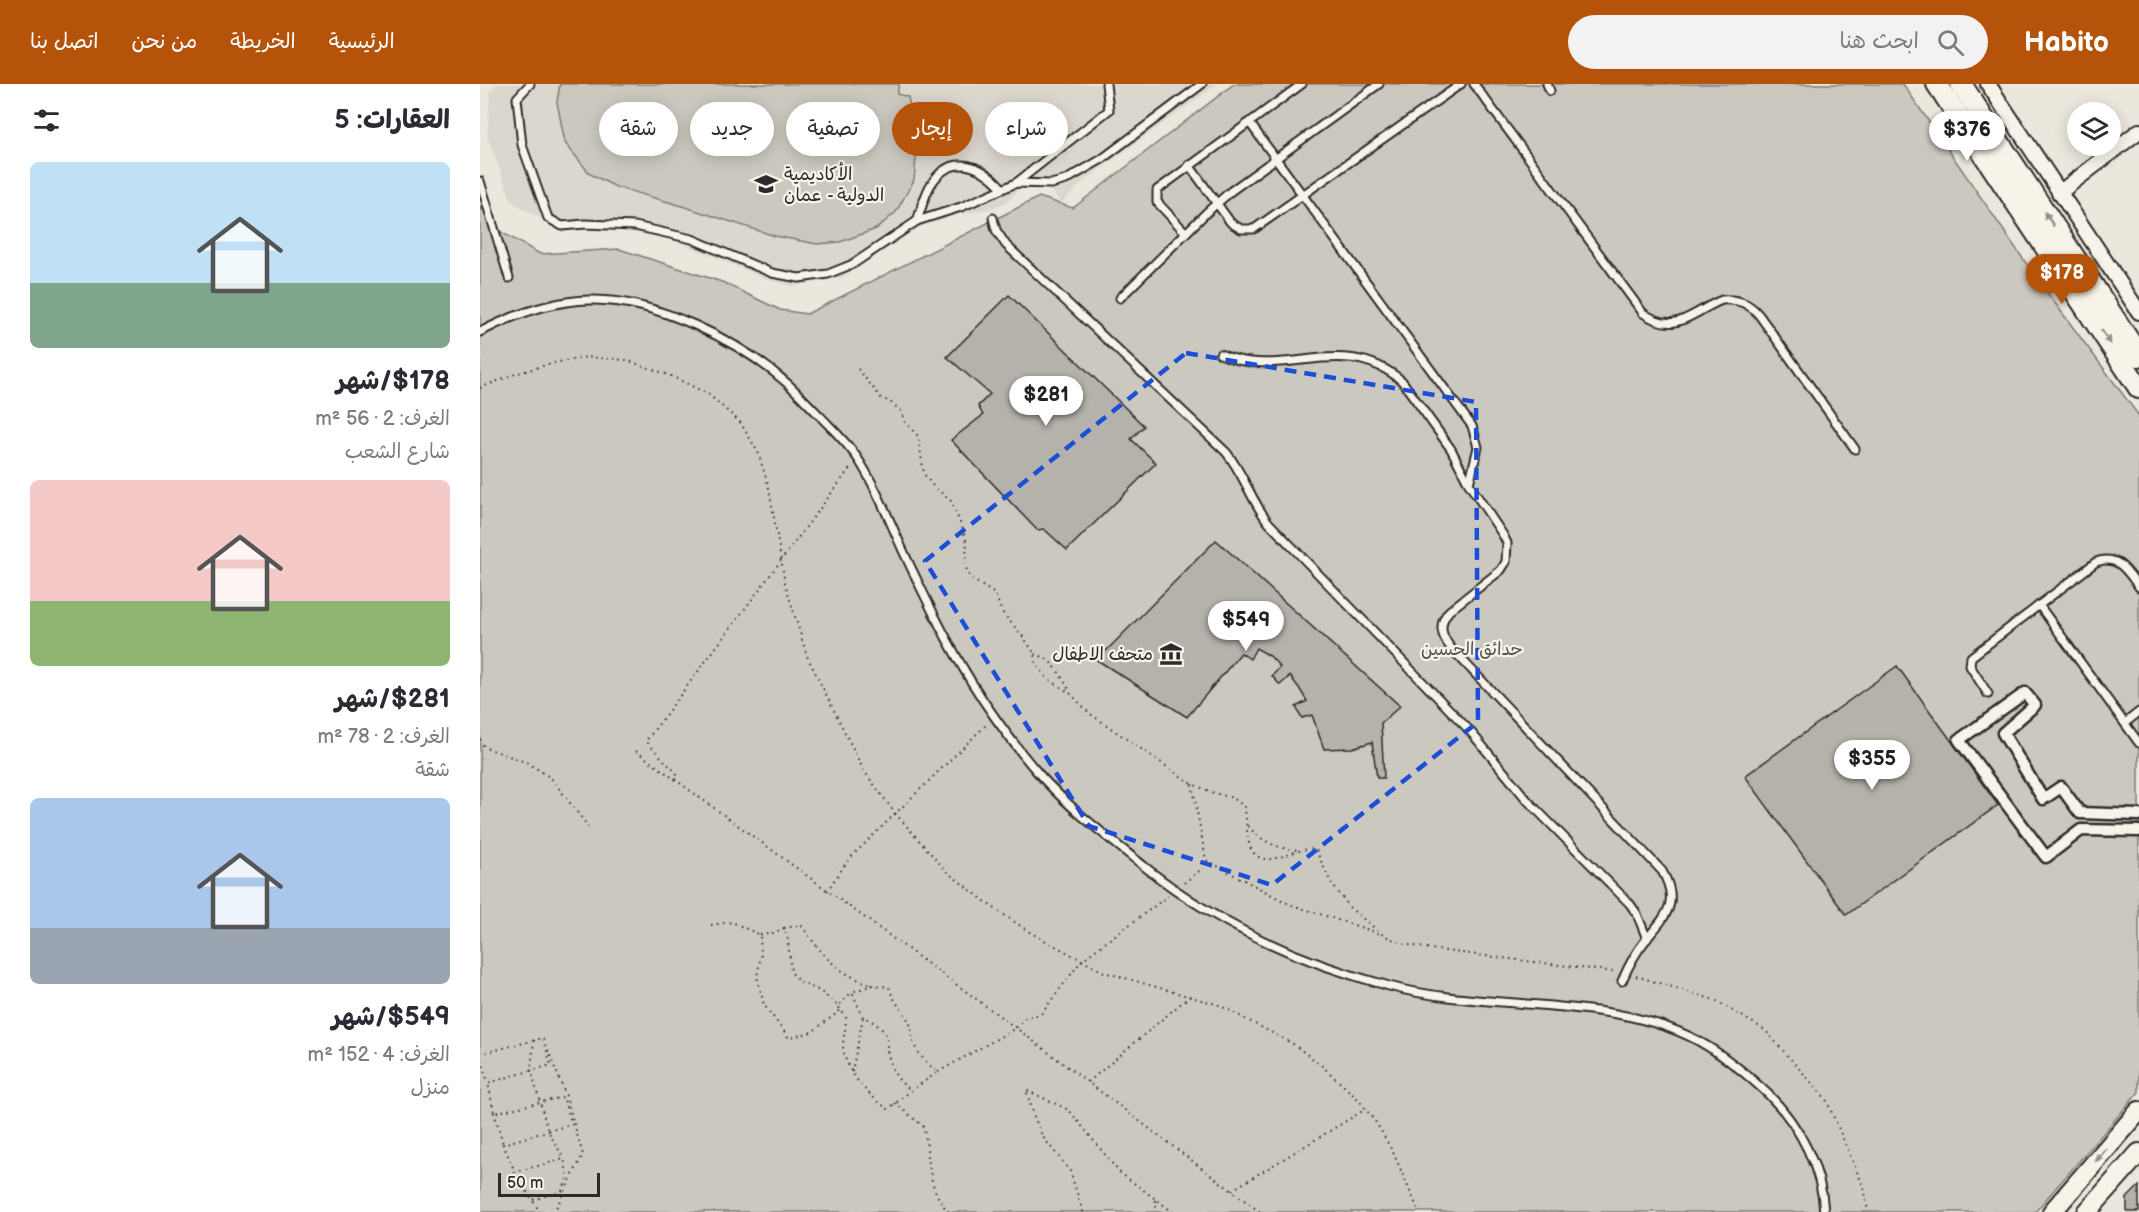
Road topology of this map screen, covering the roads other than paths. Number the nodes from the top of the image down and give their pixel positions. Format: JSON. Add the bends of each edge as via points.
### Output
{"nodes":[{"id":1,"x":530,"y":84,"type":"edge"},
{"id":2,"x":1106,"y":84,"type":"edge"},
{"id":3,"x":1202,"y":84,"type":"edge"},
{"id":4,"x":1302,"y":84,"type":"edge"},
{"id":5,"x":1379,"y":84,"type":"edge"},
{"id":6,"x":1461,"y":84,"type":"edge"},
{"id":7,"x":1474,"y":84,"type":"edge"},
{"id":8,"x":1937,"y":84,"type":"edge"},
{"id":9,"x":1988,"y":84,"type":"edge"},
{"id":10,"x":1964,"y":87,"type":"edge"},
{"id":11,"x":1948,"y":101,"type":"junction"},
{"id":12,"x":1249,"y":122,"type":"junction"},
{"id":13,"x":2139,"y":131,"type":"edge"},
{"id":14,"x":1276,"y":160,"type":"junction"},
{"id":15,"x":1189,"y":165,"type":"junction"},
{"id":16,"x":480,"y":181,"type":"edge"},
{"id":17,"x":1016,"y":183,"type":"junction"},
{"id":18,"x":1002,"y":188,"type":"junction"},
{"id":19,"x":2059,"y":193,"type":"junction"},
{"id":20,"x":1303,"y":195,"type":"junction"},
{"id":21,"x":1216,"y":203,"type":"junction"},
{"id":22,"x":993,"y":218,"type":"dead end"},
{"id":23,"x":917,"y":221,"type":"junction"},
{"id":24,"x":1186,"y":233,"type":"junction"},
{"id":25,"x":509,"y":278,"type":"dead end"},
{"id":26,"x":1120,"y":298,"type":"dead end"},
{"id":27,"x":2139,"y":312,"type":"edge"},
{"id":28,"x":480,"y":332,"type":"edge"},
{"id":29,"x":1220,"y":354,"type":"dead end"},
{"id":30,"x":2139,"y":356,"type":"edge"},
{"id":31,"x":2139,"y":388,"type":"edge"},
{"id":32,"x":1855,"y":449,"type":"dead end"},
{"id":33,"x":1469,"y":484,"type":"junction"},
{"id":34,"x":2139,"y":587,"type":"edge"},
{"id":35,"x":2039,"y":605,"type":"junction"},
{"id":36,"x":1988,"y":694,"type":"dead end"},
{"id":37,"x":2139,"y":712,"type":"edge"},
{"id":38,"x":2125,"y":723,"type":"junction"},
{"id":39,"x":2139,"y":743,"type":"edge"},
{"id":40,"x":2139,"y":815,"type":"edge"},
{"id":41,"x":2139,"y":831,"type":"edge"},
{"id":42,"x":1647,"y":939,"type":"junction"},
{"id":43,"x":1623,"y":978,"type":"road end"},
{"id":44,"x":2139,"y":1111,"type":"edge"},
{"id":45,"x":2139,"y":1153,"type":"edge"},
{"id":46,"x":1824,"y":1212,"type":"edge"},
{"id":47,"x":2053,"y":1212,"type":"edge"},
{"id":48,"x":2087,"y":1212,"type":"edge"}],
"edges":[{"from":1,"to":23,"type":"lane","via":[[517,98],[522,144],[548,218],[562,226],[635,226],[692,239],[772,273],[799,278],[828,274],[853,264]]},
{"from":2,"to":17,"type":"lane","via":[[1109,110]]},
{"from":3,"to":17,"type":"lane","via":[[1102,159],[1066,180],[1051,184]]},
{"from":4,"to":12,"type":"lane"},
{"from":5,"to":14,"type":"lane"},
{"from":6,"to":20,"type":"lane"},
{"from":7,"to":32,"type":"lane","via":[[1643,313],[1672,323],[1722,300],[1747,304],[1759,315]]},
{"from":8,"to":11,"type":"main road"},
{"from":9,"to":19,"type":"street"},
{"from":10,"to":11,"type":"main road"},
{"from":30,"to":10,"type":"main road","one_way":true},
{"from":11,"to":31,"type":"main road","one_way":true},
{"from":12,"to":14,"type":"lane"},
{"from":12,"to":15,"type":"lane"},
{"from":13,"to":19,"type":"street"},
{"from":14,"to":20,"type":"lane"},
{"from":14,"to":21,"type":"lane"},
{"from":15,"to":21,"type":"lane"},
{"from":15,"to":24,"type":"lane","via":[[1155,194],[1159,205]]},
{"from":16,"to":25,"type":"lane"},
{"from":17,"to":18,"type":"lane"},
{"from":18,"to":23,"type":"lane"},
{"from":18,"to":23,"type":"lane","via":[[979,168],[950,167],[931,184]]},
{"from":19,"to":27,"type":"street"},
{"from":20,"to":21,"type":"lane","via":[[1247,230],[1235,227]]},
{"from":20,"to":33,"type":"lane","via":[[1472,426],[1478,447]]},
{"from":21,"to":24,"type":"lane"},
{"from":22,"to":42,"type":"lane","via":[[1006,245],[1226,452],[1269,523],[1459,719],[1528,801],[1630,904]]},
{"from":24,"to":26,"type":"lane"},
{"from":28,"to":46,"type":"lane","via":[[529,311],[562,303],[623,302],[653,309],[756,359],[788,384],[858,458],[933,613],[994,717],[1040,775],[1092,824],[1175,891],[1295,955],[1390,987],[1431,996],[1611,1013],[1661,1025],[1704,1044],[1747,1074],[1777,1103],[1803,1138],[1823,1188]]},
{"from":29,"to":33,"type":"lane","via":[[1248,363],[1335,357],[1360,359],[1383,367],[1411,391],[1451,449]]},
{"from":33,"to":42,"type":"lane","via":[[1507,543],[1506,562],[1495,577],[1449,611],[1442,623],[1443,636],[1662,871],[1670,889],[1668,909]]},
{"from":34,"to":35,"type":"lane","via":[[2119,563],[2103,559]]},
{"from":35,"to":36,"type":"lane","via":[[1971,657],[1970,666]]},
{"from":35,"to":38,"type":"lane"},
{"from":37,"to":38,"type":"lane"},
{"from":38,"to":39,"type":"lane"},
{"from":40,"to":41,"type":"street","via":[[2080,813],[2061,787],[2043,800],[2003,733],[2035,705],[2025,693],[1959,740],[2046,856],[2080,830]]},
{"from":42,"to":43,"type":"lane"},
{"from":44,"to":47,"type":"street","one_way":true},
{"from":45,"to":48,"type":"street"}]}
